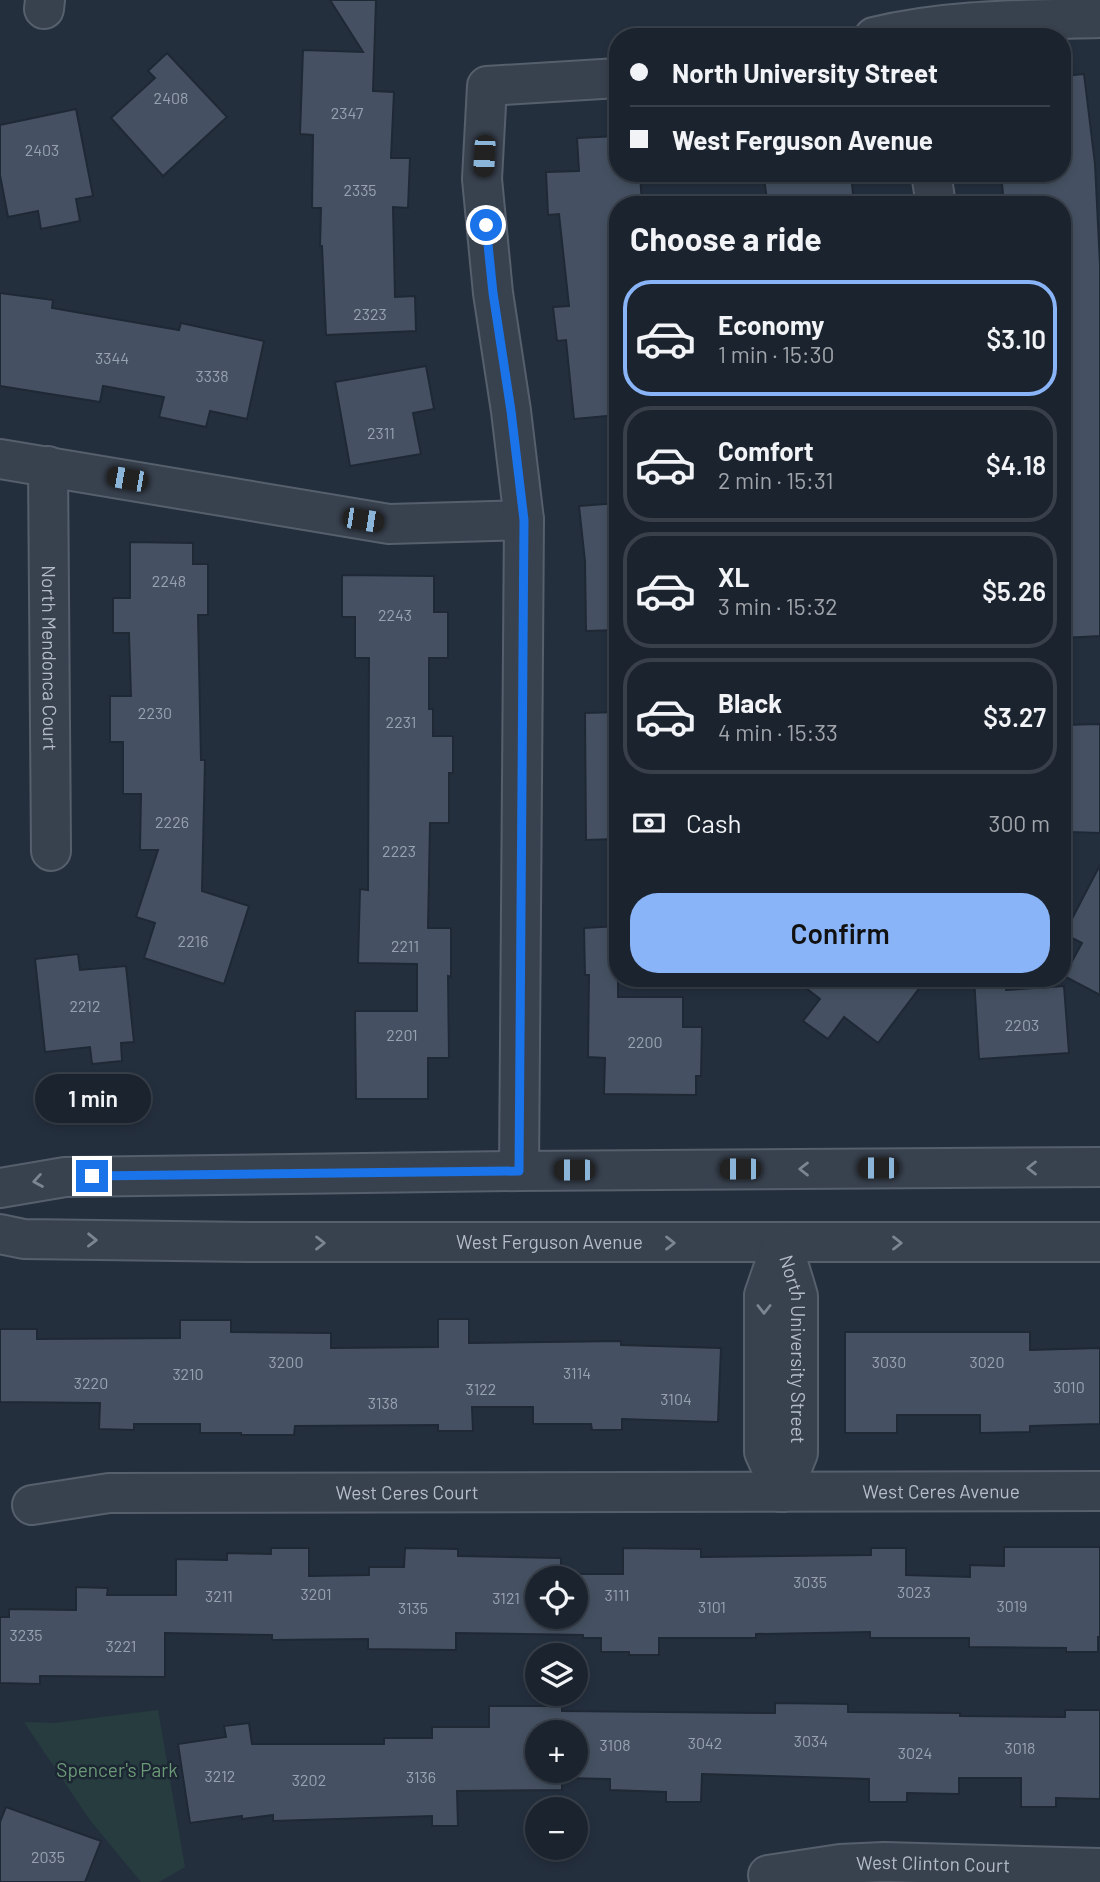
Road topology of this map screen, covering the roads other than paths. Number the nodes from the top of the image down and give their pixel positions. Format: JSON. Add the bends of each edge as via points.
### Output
{"nodes":[{"id":1,"x":1100,"y":18,"type":"edge"},
{"id":2,"x":938,"y":28,"type":"edge"},
{"id":3,"x":609,"y":79,"type":"edge"},
{"id":4,"x":0,"y":459,"type":"edge"},
{"id":5,"x":48,"y":466,"type":"junction"},
{"id":6,"x":524,"y":520,"type":"junction"},
{"id":7,"x":51,"y":851,"type":"dead end"},
{"id":8,"x":1100,"y":1167,"type":"edge"},
{"id":9,"x":519,"y":1171,"type":"junction"},
{"id":10,"x":0,"y":1188,"type":"edge"},
{"id":11,"x":0,"y":1234,"type":"edge"},
{"id":12,"x":1100,"y":1242,"type":"edge"},
{"id":13,"x":782,"y":1244,"type":"junction"},
{"id":14,"x":1100,"y":1491,"type":"edge"},
{"id":15,"x":782,"y":1492,"type":"junction"},
{"id":16,"x":32,"y":1505,"type":"dead end"},
{"id":17,"x":1100,"y":1868,"type":"edge"},
{"id":18,"x":768,"y":1875,"type":"dead end"}],
"edges":[{"from":1,"to":2,"type":"street","via":[[983,21]]},
{"from":3,"to":6,"type":"street","via":[[488,86],[482,179]]},
{"from":4,"to":5,"type":"street"},
{"from":5,"to":6,"type":"street","via":[[389,524]]},
{"from":5,"to":7,"type":"street","name":"North Mendonca Court"},
{"from":6,"to":9,"type":"street"},
{"from":8,"to":9,"type":"street","one_way":true},
{"from":9,"to":10,"type":"street","one_way":true,"via":[[65,1177]]},
{"from":11,"to":13,"type":"street","name":"West Ferguson Avenue","one_way":true,"via":[[24,1239],[206,1242]]},
{"from":13,"to":12,"type":"street","name":"West Ferguson Avenue","one_way":true},
{"from":13,"to":15,"type":"street","name":"North University Street","via":[[764,1295],[764,1452]]},
{"from":14,"to":15,"type":"street","name":"West Ceres Avenue"},
{"from":15,"to":16,"type":"street","name":"West Ceres Court","via":[[109,1493]]},
{"from":17,"to":18,"type":"street","name":"West Clinton Court","via":[[884,1861]]}]}
